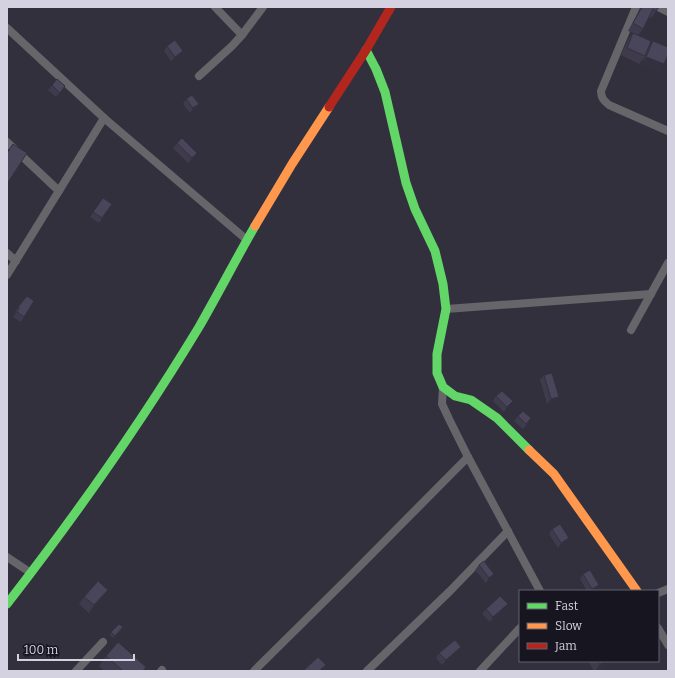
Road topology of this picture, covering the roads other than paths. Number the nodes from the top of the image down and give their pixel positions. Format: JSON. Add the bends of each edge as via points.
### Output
{"nodes":[{"id":1,"x":215,"y":7,"type":"edge"},
{"id":2,"x":264,"y":7,"type":"edge"},
{"id":3,"x":391,"y":7,"type":"edge"},
{"id":4,"x":636,"y":7,"type":"edge"},
{"id":5,"x":658,"y":7,"type":"edge"},
{"id":6,"x":385,"y":12,"type":"edge"},
{"id":7,"x":668,"y":12,"type":"edge"},
{"id":8,"x":7,"y":28,"type":"edge"},
{"id":9,"x":242,"y":35,"type":"junction"},
{"id":10,"x":366,"y":50,"type":"junction"},
{"id":11,"x":199,"y":76,"type":"dead end"},
{"id":12,"x":104,"y":118,"type":"junction"},
{"id":13,"x":668,"y":131,"type":"edge"},
{"id":14,"x":7,"y":142,"type":"edge"},
{"id":15,"x":59,"y":191,"type":"junction"},
{"id":16,"x":247,"y":240,"type":"junction"},
{"id":17,"x":7,"y":253,"type":"edge"},
{"id":18,"x":16,"y":261,"type":"junction"},
{"id":19,"x":668,"y":263,"type":"edge"},
{"id":20,"x":7,"y":275,"type":"edge"},
{"id":21,"x":651,"y":294,"type":"junction"},
{"id":22,"x":446,"y":309,"type":"junction"},
{"id":23,"x":631,"y":330,"type":"dead end"},
{"id":24,"x":443,"y":387,"type":"junction"},
{"id":25,"x":468,"y":457,"type":"junction"},
{"id":26,"x":508,"y":531,"type":"junction"},
{"id":27,"x":7,"y":557,"type":"edge"},
{"id":28,"x":31,"y":573,"type":"junction"},
{"id":29,"x":539,"y":590,"type":"edge"},
{"id":30,"x":635,"y":590,"type":"edge"},
{"id":31,"x":7,"y":604,"type":"edge"},
{"id":32,"x":519,"y":629,"type":"edge"},
{"id":33,"x":659,"y":630,"type":"edge"},
{"id":34,"x":103,"y":642,"type":"dead end"},
{"id":35,"x":668,"y":645,"type":"edge"},
{"id":36,"x":76,"y":671,"type":"edge"},
{"id":37,"x":254,"y":671,"type":"edge"},
{"id":38,"x":366,"y":671,"type":"edge"},
{"id":39,"x":480,"y":671,"type":"edge"}],
"edges":[{"from":1,"to":9,"type":"street"},
{"from":2,"to":9,"type":"street"},
{"from":3,"to":6,"type":"main road"},
{"from":4,"to":13,"type":"street","via":[[601,96],[609,105]]},
{"from":5,"to":7,"type":"street"},
{"from":6,"to":10,"type":"main road"},
{"from":8,"to":12,"type":"street"},
{"from":9,"to":11,"type":"street"},
{"from":10,"to":16,"type":"main road","via":[[292,164]]},
{"from":10,"to":22,"type":"main road","via":[[385,92],[406,183],[435,251]]},
{"from":12,"to":15,"type":"street"},
{"from":12,"to":16,"type":"street"},
{"from":14,"to":15,"type":"street"},
{"from":15,"to":18,"type":"street"},
{"from":16,"to":28,"type":"main road","via":[[199,326],[141,418]]},
{"from":17,"to":18,"type":"street"},
{"from":18,"to":20,"type":"street"},
{"from":19,"to":21,"type":"street"},
{"from":21,"to":22,"type":"street"},
{"from":21,"to":23,"type":"street"},
{"from":22,"to":24,"type":"main road","via":[[437,354],[437,373]]},
{"from":24,"to":25,"type":"street","via":[[442,404]]},
{"from":24,"to":30,"type":"main road","via":[[455,396],[471,400],[497,418],[554,474]]},
{"from":25,"to":26,"type":"street"},
{"from":25,"to":37,"type":"street"},
{"from":26,"to":29,"type":"street"},
{"from":26,"to":38,"type":"street","via":[[450,591]]},
{"from":27,"to":28,"type":"street"},
{"from":28,"to":31,"type":"main road"},
{"from":32,"to":39,"type":"street"},
{"from":33,"to":35,"type":"street"},
{"from":34,"to":36,"type":"street"}]}
